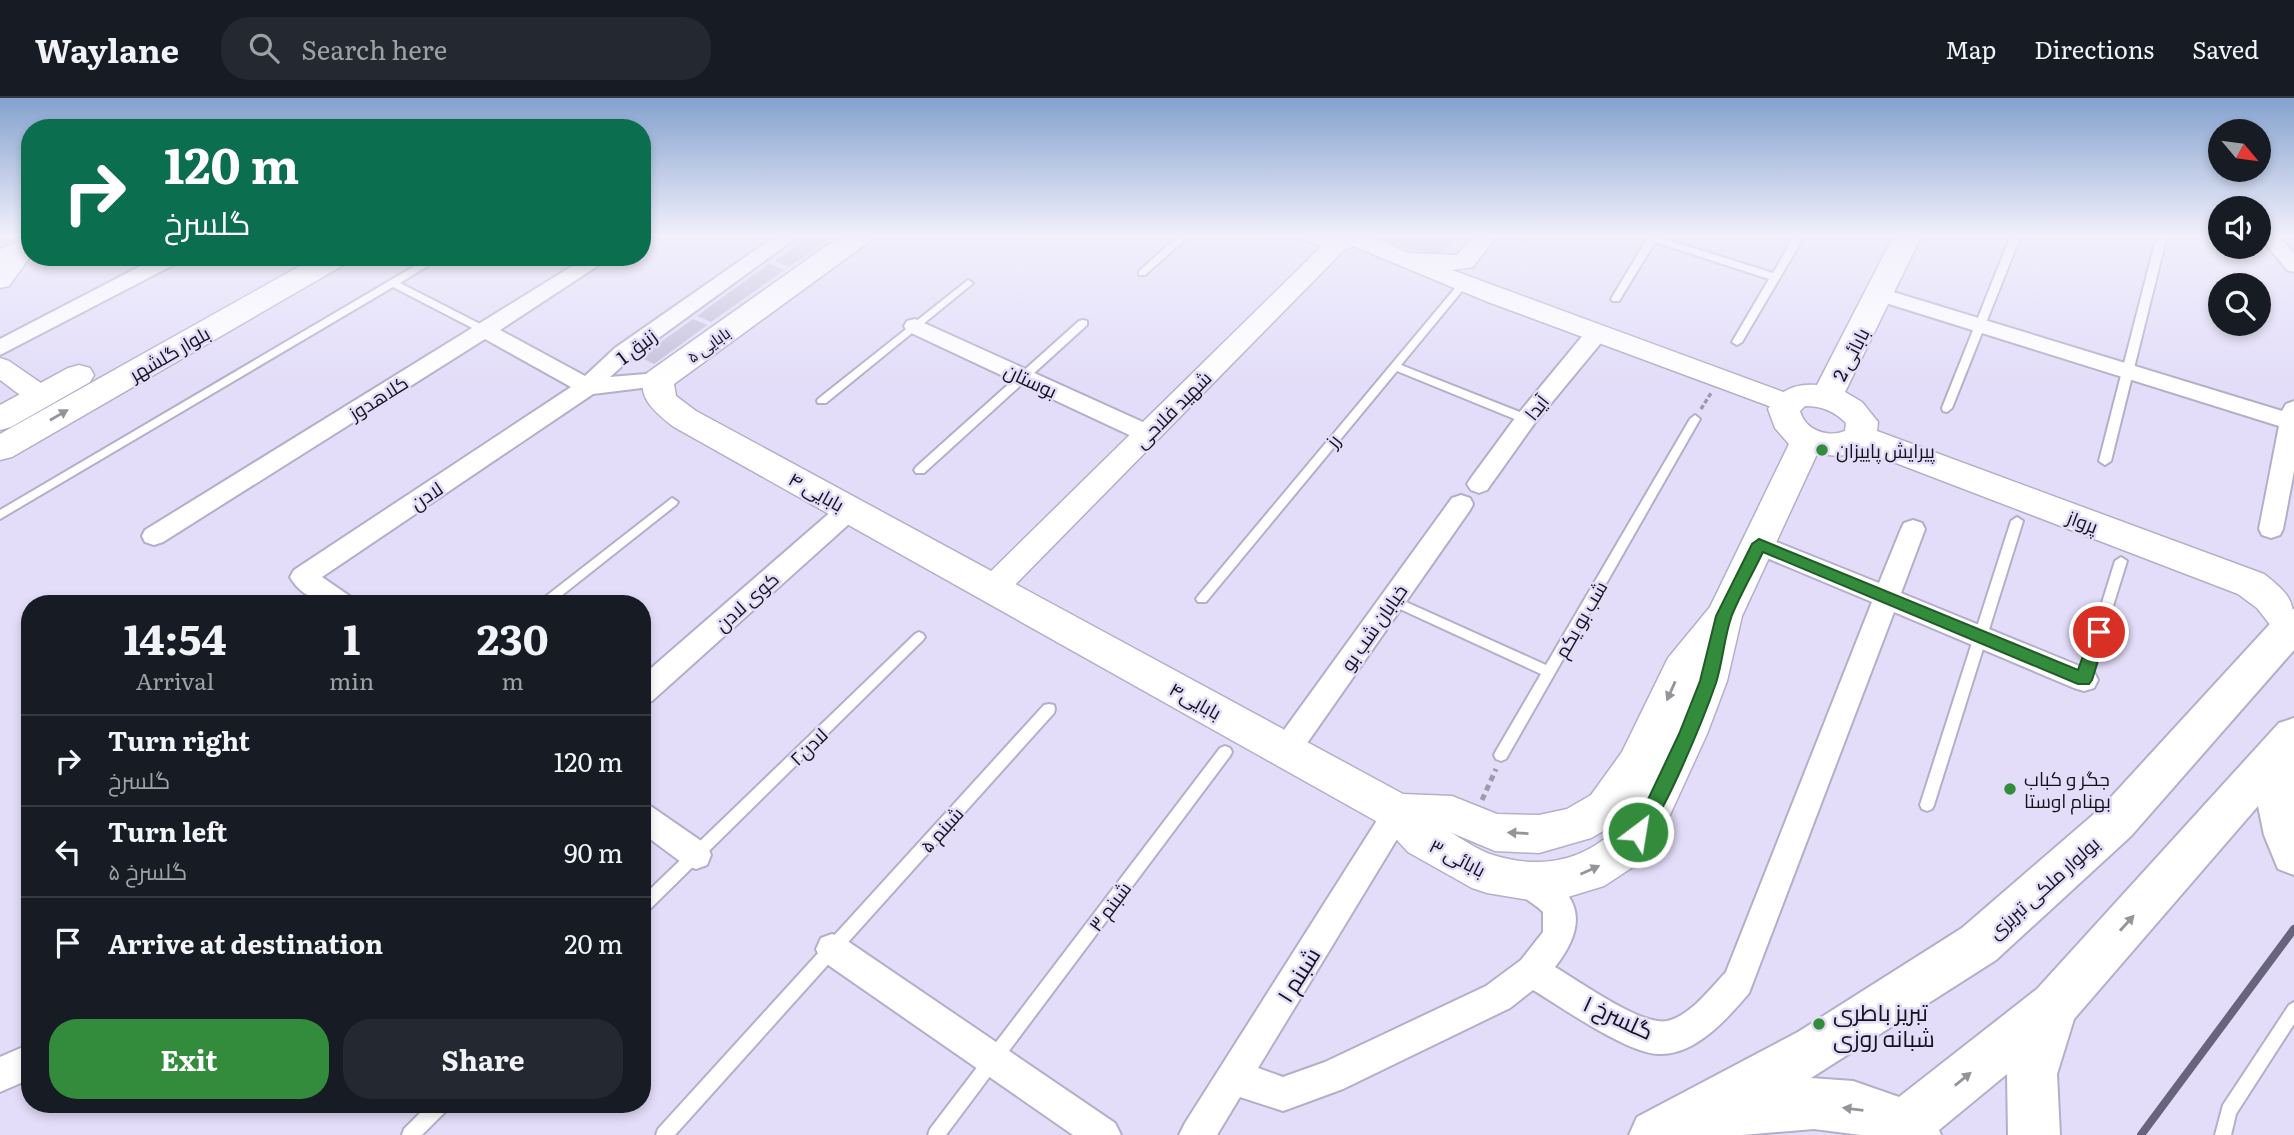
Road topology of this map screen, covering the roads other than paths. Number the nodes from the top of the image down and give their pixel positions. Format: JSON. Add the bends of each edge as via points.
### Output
{"nodes":[{"id":1,"x":124,"y":283,"type":"edge"},
{"id":2,"x":247,"y":283,"type":"edge"},
{"id":3,"x":291,"y":283,"type":"edge"},
{"id":4,"x":559,"y":283,"type":"edge"},
{"id":5,"x":722,"y":283,"type":"edge"},
{"id":6,"x":793,"y":283,"type":"edge"},
{"id":7,"x":968,"y":283,"type":"dead end"},
{"id":8,"x":1303,"y":283,"type":"edge"},
{"id":9,"x":1456,"y":283,"type":"edge"},
{"id":10,"x":1478,"y":283,"type":"edge"},
{"id":11,"x":1624,"y":283,"type":"edge"},
{"id":12,"x":1770,"y":283,"type":"edge"},
{"id":13,"x":1885,"y":283,"type":"edge"},
{"id":14,"x":1997,"y":283,"type":"edge"},
{"id":15,"x":2150,"y":283,"type":"edge"},
{"id":16,"x":393,"y":284,"type":"joint"},
{"id":17,"x":1880,"y":294,"type":"junction"},
{"id":18,"x":1616,"y":299,"type":"dead end"},
{"id":19,"x":1083,"y":323,"type":"dead end"},
{"id":20,"x":1980,"y":325,"type":"junction"},
{"id":21,"x":915,"y":326,"type":"junction"},
{"id":22,"x":484,"y":330,"type":"junction"},
{"id":23,"x":1597,"y":333,"type":"junction"},
{"id":24,"x":1737,"y":342,"type":"dead end"},
{"id":25,"x":0,"y":348,"type":"edge"},
{"id":26,"x":1394,"y":366,"type":"junction"},
{"id":27,"x":0,"y":367,"type":"edge"},
{"id":28,"x":2127,"y":371,"type":"junction"},
{"id":29,"x":1024,"y":377,"type":"junction"},
{"id":30,"x":658,"y":380,"type":"junction"},
{"id":31,"x":587,"y":387,"type":"junction"},
{"id":32,"x":41,"y":396,"type":"junction"},
{"id":33,"x":1827,"y":397,"type":"junction"},
{"id":34,"x":822,"y":401,"type":"dead end"},
{"id":35,"x":1787,"y":403,"type":"junction"},
{"id":36,"x":1947,"y":408,"type":"dead end"},
{"id":37,"x":2293,"y":416,"type":"edge"},
{"id":38,"x":0,"y":419,"type":"edge"},
{"id":39,"x":1526,"y":419,"type":"junction"},
{"id":40,"x":1695,"y":419,"type":"road end"},
{"id":41,"x":1861,"y":430,"type":"junction"},
{"id":42,"x":1148,"y":433,"type":"junction"},
{"id":43,"x":1808,"y":439,"type":"junction"},
{"id":44,"x":0,"y":449,"type":"edge"},
{"id":45,"x":2105,"y":461,"type":"dead end"},
{"id":46,"x":920,"y":470,"type":"dead end"},
{"id":47,"x":1479,"y":484,"type":"dead end"},
{"id":48,"x":672,"y":502,"type":"dead end"},
{"id":49,"x":1461,"y":504,"type":"dead end"},
{"id":50,"x":850,"y":509,"type":"junction"},
{"id":51,"x":0,"y":514,"type":"edge"},
{"id":52,"x":2017,"y":521,"type":"dead end"},
{"id":53,"x":1913,"y":529,"type":"dead end"},
{"id":54,"x":2271,"y":529,"type":"dead end"},
{"id":55,"x":155,"y":536,"type":"dead end"},
{"id":56,"x":1759,"y":544,"type":"junction"},
{"id":57,"x":2121,"y":561,"type":"dead end"},
{"id":58,"x":2294,"y":580,"type":"edge"},
{"id":59,"x":994,"y":587,"type":"junction"},
{"id":60,"x":329,"y":595,"type":"edge"},
{"id":61,"x":553,"y":595,"type":"edge"},
{"id":62,"x":1886,"y":597,"type":"junction"},
{"id":63,"x":1202,"y":598,"type":"dead end"},
{"id":64,"x":1391,"y":600,"type":"junction"},
{"id":65,"x":1724,"y":616,"type":"junction"},
{"id":66,"x":2293,"y":625,"type":"edge"},
{"id":67,"x":1979,"y":636,"type":"junction"},
{"id":68,"x":919,"y":637,"type":"dead end"},
{"id":69,"x":1549,"y":672,"type":"junction"},
{"id":70,"x":2084,"y":680,"type":"joint"},
{"id":71,"x":651,"y":685,"type":"edge"},
{"id":72,"x":1049,"y":709,"type":"dead end"},
{"id":73,"x":2292,"y":737,"type":"edge"},
{"id":74,"x":1286,"y":750,"type":"junction"},
{"id":75,"x":1225,"y":752,"type":"dead end"},
{"id":76,"x":1502,"y":755,"type":"road end"},
{"id":77,"x":1927,"y":805,"type":"dead end"},
{"id":78,"x":1398,"y":812,"type":"junction"},
{"id":79,"x":651,"y":823,"type":"edge"},
{"id":80,"x":696,"y":855,"type":"junction"},
{"id":81,"x":2294,"y":855,"type":"edge"},
{"id":82,"x":1518,"y":879,"type":"junction"},
{"id":83,"x":651,"y":899,"type":"edge"},
{"id":84,"x":832,"y":949,"type":"junction"},
{"id":85,"x":1532,"y":971,"type":"junction"},
{"id":86,"x":2054,"y":1006,"type":"junction"},
{"id":87,"x":2294,"y":1010,"type":"edge"},
{"id":88,"x":993,"y":1060,"type":"junction"},
{"id":89,"x":21,"y":1066,"type":"edge"},
{"id":90,"x":0,"y":1075,"type":"edge"},
{"id":91,"x":1233,"y":1077,"type":"junction"},
{"id":92,"x":432,"y":1113,"type":"edge"},
{"id":93,"x":1675,"y":1126,"type":"edge"},
{"id":94,"x":1904,"y":1130,"type":"edge"},
{"id":95,"x":410,"y":1135,"type":"edge"},
{"id":96,"x":664,"y":1135,"type":"edge"},
{"id":97,"x":936,"y":1135,"type":"edge"},
{"id":98,"x":1103,"y":1135,"type":"edge"},
{"id":99,"x":1197,"y":1135,"type":"edge"},
{"id":100,"x":2034,"y":1135,"type":"edge"},
{"id":101,"x":2223,"y":1135,"type":"edge"}],
"edges":[{"from":1,"to":25,"type":"street"},
{"from":2,"to":32,"type":"main road","name":"بلوار گلشهر"},
{"from":44,"to":3,"type":"main road","name":"بلوار گلشهر","one_way":true},
{"from":4,"to":22,"type":"street","name":"کلاهدوز"},
{"from":5,"to":31,"type":"street","name":"زنبق 1","via":[[623,353]]},
{"from":6,"to":30,"type":"main road","name":"۵ بابایی"},
{"from":7,"to":21,"type":"lane"},
{"from":8,"to":42,"type":"street","name":"شهید فلاحی"},
{"from":9,"to":26,"type":"lane","name":"رز"},
{"from":10,"to":23,"type":"street","via":[[1497,297]]},
{"from":11,"to":18,"type":"lane"},
{"from":12,"to":24,"type":"lane"},
{"from":13,"to":17,"type":"main road","name":"بابائی 2"},
{"from":14,"to":20,"type":"lane"},
{"from":15,"to":28,"type":"lane"},
{"from":16,"to":22,"type":"lane"},
{"from":16,"to":51,"type":"lane"},
{"from":17,"to":20,"type":"street"},
{"from":17,"to":33,"type":"main road","name":"بابائی 2"},
{"from":19,"to":29,"type":"lane"},
{"from":20,"to":28,"type":"street"},
{"from":20,"to":36,"type":"lane"},
{"from":21,"to":29,"type":"street","name":"بوستان"},
{"from":21,"to":34,"type":"lane"},
{"from":22,"to":31,"type":"street"},
{"from":22,"to":55,"type":"street","name":"کلاهدوز"},
{"from":23,"to":35,"type":"street"},
{"from":23,"to":39,"type":"street","name":"آیدا"},
{"from":26,"to":39,"type":"lane"},
{"from":26,"to":63,"type":"lane","name":"رز"},
{"from":27,"to":32,"type":"street"},
{"from":28,"to":37,"type":"street"},
{"from":28,"to":45,"type":"lane"},
{"from":29,"to":42,"type":"street","name":"بوستان"},
{"from":29,"to":46,"type":"lane"},
{"from":30,"to":31,"type":"street"},
{"from":30,"to":50,"type":"main road","name":"بابایی ۴","via":[[657,391],[664,404],[685,419]]},
{"from":31,"to":60,"type":"street","name":"لادن","via":[[303,577]]},
{"from":32,"to":38,"type":"main road","name":"بلوار گلشهر"},
{"from":33,"to":35,"type":"main road","via":[[1804,395]]},
{"from":33,"to":41,"type":"main road","via":[[1849,407]]},
{"from":35,"to":43,"type":"main road","via":[[1784,417]]},
{"from":37,"to":54,"type":"street"},
{"from":39,"to":47,"type":"street","name":"آیدا"},
{"from":40,"to":69,"type":"lane","name":"شب بو یکم"},
{"from":41,"to":43,"type":"main road","via":[[1844,445]]},
{"from":41,"to":58,"type":"main road","name":"پرواز"},
{"from":41,"to":66,"type":"main road","name":"پرواز","via":[[2251,584]]},
{"from":42,"to":59,"type":"street","name":"شهید فلاحی"},
{"from":43,"to":56,"type":"main road","name":"بابائی ۳"},
{"from":48,"to":61,"type":"lane"},
{"from":49,"to":64,"type":"street","name":"خیابان شب بو"},
{"from":50,"to":59,"type":"main road","name":"بابایی ۴"},
{"from":50,"to":71,"type":"street","name":"کوی لادن"},
{"from":52,"to":67,"type":"lane"},
{"from":53,"to":62,"type":"street","name":"گلسرخ ۱"},
{"from":56,"to":62,"type":"street"},
{"from":56,"to":65,"type":"main road","name":"بابائی ۳"},
{"from":57,"to":70,"type":"lane"},
{"from":59,"to":74,"type":"main road","name":"بابایی۴"},
{"from":62,"to":67,"type":"street"},
{"from":62,"to":85,"type":"street","name":"گلسرخ ۱","via":[[1738,982],[1715,1009],[1682,1032],[1656,1038]]},
{"from":64,"to":69,"type":"lane"},
{"from":64,"to":74,"type":"street","name":"خیابان شب بو"},
{"from":65,"to":78,"type":"main road","name":"بابائی ۳","one_way":true,"via":[[1681,669],[1637,764],[1606,808],[1576,825],[1539,834],[1495,832],[1452,814]]},
{"from":82,"to":65,"type":"main road","name":"بابائی ۳","one_way":true,"via":[[1548,883],[1589,872],[1627,848],[1649,815],[1687,734],[1708,681]]},
{"from":66,"to":93,"type":"main road","name":"بولوار ملکی تبریزی","via":[[2116,822],[1979,944],[1815,1049]]},
{"from":67,"to":70,"type":"street"},
{"from":67,"to":77,"type":"lane"},
{"from":68,"to":80,"type":"lane","name":"لادن۲"},
{"from":69,"to":76,"type":"lane","name":"شب بو یکم"},
{"from":72,"to":84,"type":"lane","name":"شبنم ۵"},
{"from":73,"to":81,"type":"main road","via":[[2278,767],[2283,820]]},
{"from":86,"to":73,"type":"main road","one_way":true},
{"from":74,"to":78,"type":"main road","name":"بابایی۴"},
{"from":75,"to":88,"type":"lane","name":"شبنم ۳"},
{"from":78,"to":82,"type":"main road","name":"بابائی ۳","via":[[1423,839],[1487,874]]},
{"from":78,"to":91,"type":"street","name":"شبنم ۱"},
{"from":79,"to":80,"type":"street"},
{"from":80,"to":83,"type":"lane","name":"لادن۲"},
{"from":82,"to":85,"type":"street","via":[[1543,891],[1559,906],[1559,937]]},
{"from":84,"to":88,"type":"street"},
{"from":84,"to":96,"type":"lane","name":"شبنم ۵"},
{"from":85,"to":91,"type":"street","via":[[1498,997],[1331,1077],[1283,1094]]},
{"from":94,"to":86,"type":"main road","one_way":true},
{"from":86,"to":100,"type":"main road","via":[[2032,1074]]},
{"from":87,"to":101,"type":"lane","via":[[2229,1111]]},
{"from":88,"to":97,"type":"lane","name":"شبنم ۳"},
{"from":88,"to":98,"type":"street"},
{"from":89,"to":90,"type":"street"},
{"from":91,"to":99,"type":"street","name":"شبنم ۱"},
{"from":92,"to":95,"type":"lane"},
{"from":94,"to":93,"type":"main road","one_way":true,"via":[[1872,1111],[1786,1103]]}]}
